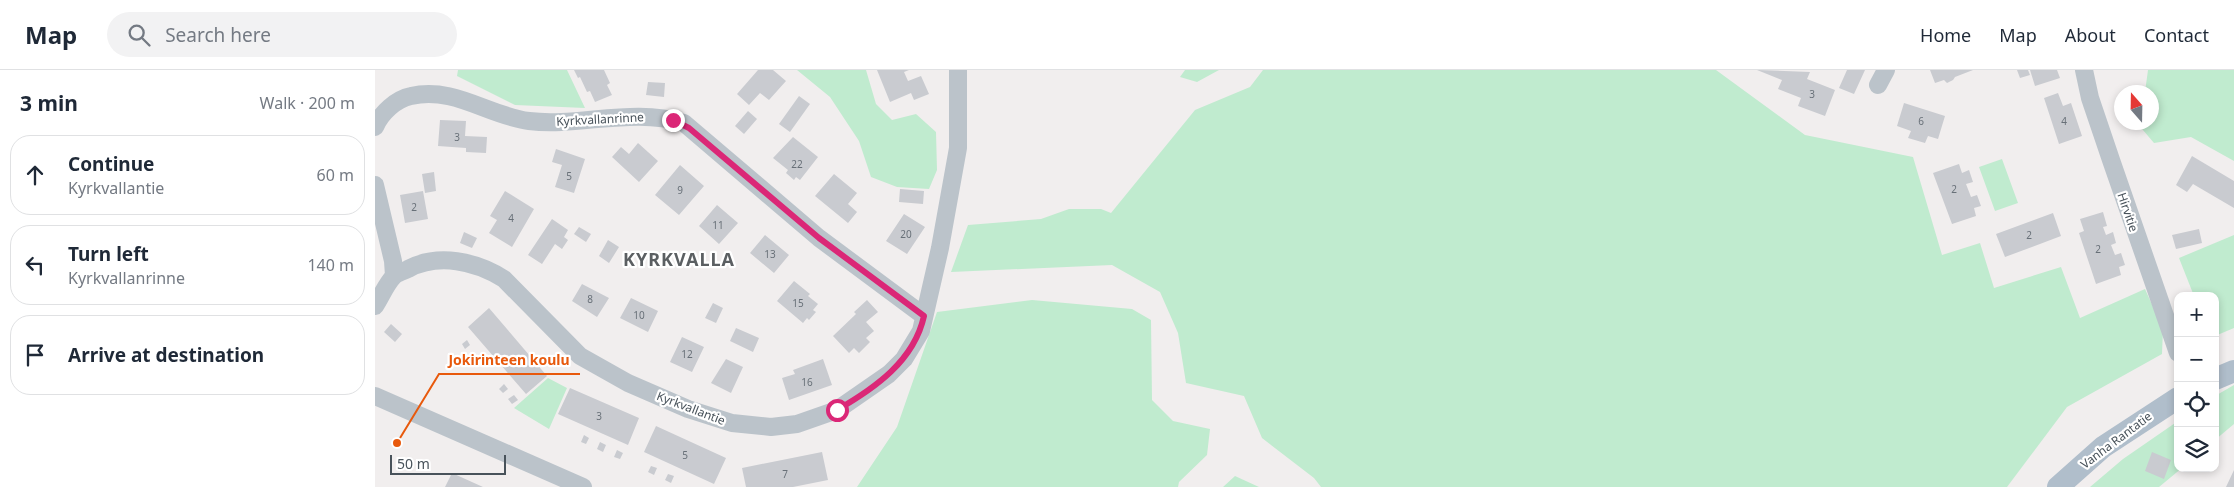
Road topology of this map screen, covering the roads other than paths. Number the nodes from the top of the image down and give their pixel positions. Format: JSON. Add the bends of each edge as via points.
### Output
{"nodes":[{"id":1,"x":958,"y":70,"type":"edge"},
{"id":2,"x":2084,"y":70,"type":"edge"},
{"id":3,"x":375,"y":127,"type":"edge"},
{"id":4,"x":375,"y":185,"type":"edge"},
{"id":5,"x":394,"y":276,"type":"junction"},
{"id":6,"x":375,"y":306,"type":"edge"},
{"id":7,"x":924,"y":316,"type":"junction"},
{"id":8,"x":2174,"y":341,"type":"edge"},
{"id":9,"x":2234,"y":371,"type":"edge"},
{"id":10,"x":2219,"y":377,"type":"edge"},
{"id":11,"x":375,"y":396,"type":"edge"},
{"id":12,"x":2174,"y":401,"type":"edge"},
{"id":13,"x":583,"y":487,"type":"edge"},
{"id":14,"x":2058,"y":487,"type":"edge"}],
"edges":[{"from":1,"to":7,"type":"street","name":"Kyrkvallantie","via":[[958,148]]},
{"from":2,"to":8,"type":"street","name":"Hirvitie","via":[[2111,160]]},
{"from":3,"to":7,"type":"street","name":"Kyrkvallanrinne","via":[[382,115],[395,104],[412,96],[428,95],[464,99],[494,113],[529,121],[661,117],[683,123],[819,238]]},
{"from":4,"to":5,"type":"street"},
{"from":5,"to":6,"type":"street","name":"Kyrkvallantie"},
{"from":5,"to":7,"type":"street","name":"Kyrkvallantie","via":[[416,264],[441,260],[461,261],[491,271],[510,285],[569,348],[587,361],[634,386],[697,413],[757,426],[797,424],[853,401],[904,359],[915,343]]},
{"from":9,"to":10,"type":"main road"},
{"from":11,"to":13,"type":"street"},
{"from":12,"to":14,"type":"main road","name":"Vanha Rantatie","via":[[2103,447]]}]}
